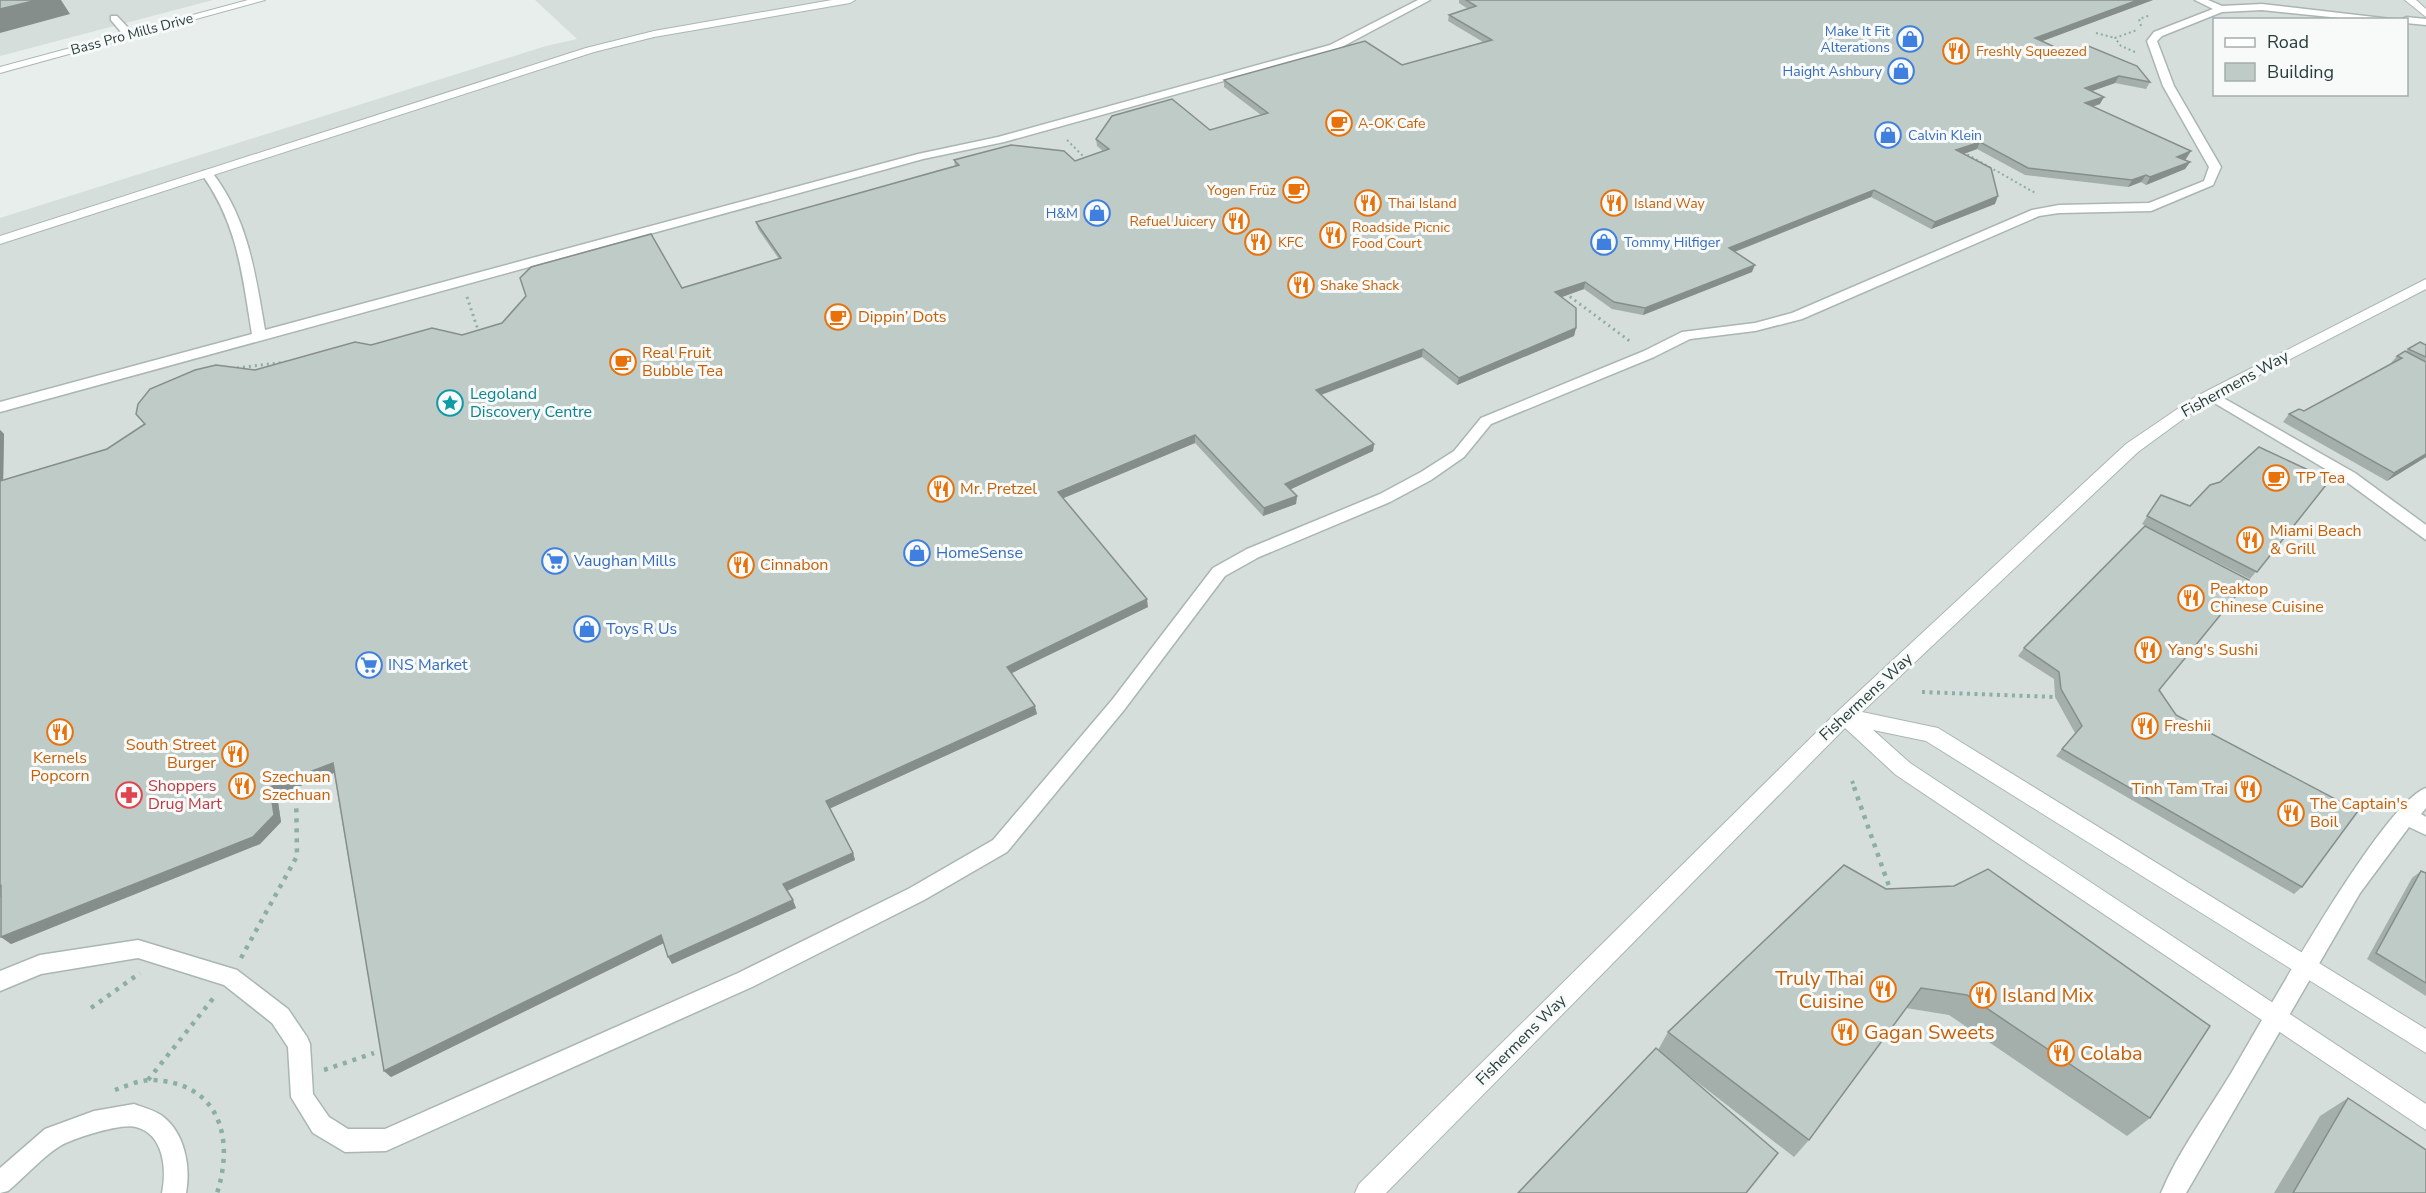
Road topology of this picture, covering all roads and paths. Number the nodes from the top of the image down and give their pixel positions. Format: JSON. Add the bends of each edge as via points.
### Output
{"nodes":[{"id":1,"x":260,"y":0,"type":"edge"},
{"id":2,"x":850,"y":0,"type":"edge"},
{"id":3,"x":1425,"y":0,"type":"edge"},
{"id":4,"x":2200,"y":0,"type":"edge"},
{"id":5,"x":2410,"y":0,"type":"edge"},
{"id":6,"x":2221,"y":9,"type":"junction"},
{"id":7,"x":2426,"y":14,"type":"edge"},
{"id":8,"x":114,"y":18,"type":"dead end"},
{"id":9,"x":2375,"y":18,"type":"edge"},
{"id":10,"x":2408,"y":20,"type":"edge"},
{"id":11,"x":2426,"y":22,"type":"edge"},
{"id":12,"x":2096,"y":33,"type":"dead end"},
{"id":13,"x":129,"y":35,"type":"junction"},
{"id":14,"x":2115,"y":38,"type":"dead end"},
{"id":15,"x":2,"y":71,"type":"edge"},
{"id":16,"x":1052,"y":125,"type":"junction"},
{"id":17,"x":1956,"y":148,"type":"edge"},
{"id":18,"x":1090,"y":163,"type":"edge"},
{"id":19,"x":207,"y":173,"type":"junction"},
{"id":20,"x":2059,"y":209,"type":"junction"},
{"id":21,"x":0,"y":240,"type":"edge"},
{"id":22,"x":462,"y":281,"type":"junction"},
{"id":23,"x":2426,"y":283,"type":"edge"},
{"id":24,"x":1559,"y":289,"type":"edge"},
{"id":25,"x":259,"y":336,"type":"junction"},
{"id":26,"x":480,"y":338,"type":"edge"},
{"id":27,"x":1649,"y":354,"type":"junction"},
{"id":28,"x":294,"y":361,"type":"edge"},
{"id":29,"x":235,"y":369,"type":"edge"},
{"id":30,"x":2211,"y":395,"type":"junction"},
{"id":31,"x":0,"y":407,"type":"edge"},
{"id":32,"x":2426,"y":534,"type":"edge"},
{"id":33,"x":1922,"y":692,"type":"dead end"},
{"id":34,"x":2055,"y":697,"type":"dead end"},
{"id":35,"x":1845,"y":716,"type":"junction"},
{"id":36,"x":295,"y":776,"type":"edge"},
{"id":37,"x":1852,"y":781,"type":"dead end"},
{"id":38,"x":2426,"y":796,"type":"edge"},
{"id":39,"x":2407,"y":815,"type":"junction"},
{"id":40,"x":2426,"y":827,"type":"edge"},
{"id":41,"x":1890,"y":889,"type":"edge"},
{"id":42,"x":163,"y":957,"type":"junction"},
{"id":43,"x":2306,"y":968,"type":"junction"},
{"id":44,"x":230,"y":977,"type":"junction"},
{"id":45,"x":0,"y":981,"type":"edge"},
{"id":46,"x":91,"y":1008,"type":"dead end"},
{"id":47,"x":2278,"y":1017,"type":"junction"},
{"id":48,"x":2426,"y":1042,"type":"edge"},
{"id":49,"x":374,"y":1053,"type":"dead end"},
{"id":50,"x":301,"y":1077,"type":"junction"},
{"id":51,"x":148,"y":1080,"type":"dead end"},
{"id":52,"x":2426,"y":1118,"type":"edge"},
{"id":53,"x":0,"y":1183,"type":"edge"},
{"id":54,"x":174,"y":1193,"type":"edge"},
{"id":55,"x":1368,"y":1193,"type":"edge"},
{"id":56,"x":2173,"y":1193,"type":"edge"}],
"edges":[{"from":1,"to":13,"type":"street","name":"Bass Pro Mills Drive"},
{"from":2,"to":19,"type":"street","via":[[654,34],[590,50]]},
{"from":3,"to":16,"type":"lane","via":[[1334,47]]},
{"from":4,"to":6,"type":"lane"},
{"from":5,"to":7,"type":"street"},
{"from":6,"to":9,"type":"lane","via":[[2262,7]]},
{"from":6,"to":20,"type":"lane","via":[[2158,34],[2152,41],[2152,51],[2215,167],[2209,183],[2151,207]]},
{"from":8,"to":13,"type":"lane"},
{"from":10,"to":11,"type":"lane"},
{"from":12,"to":14,"type":"path"},
{"from":13,"to":15,"type":"street","name":"Bass Pro Mills Drive"},
{"from":16,"to":18,"type":"path"},
{"from":16,"to":22,"type":"lane","via":[[922,156]]},
{"from":17,"to":20,"type":"path","via":[[2020,182]]},
{"from":19,"to":21,"type":"street"},
{"from":19,"to":25,"type":"lane","via":[[220,188],[237,225]]},
{"from":20,"to":27,"type":"lane","via":[[2016,221],[1797,316],[1755,327],[1687,334]]},
{"from":22,"to":25,"type":"lane"},
{"from":22,"to":26,"type":"path"},
{"from":23,"to":30,"type":"street","name":"Fishermens Way"},
{"from":24,"to":27,"type":"path"},
{"from":25,"to":31,"type":"lane"},
{"from":27,"to":50,"type":"lane","via":[[1486,422],[1459,454],[1426,476],[1219,572],[1118,705],[1000,846],[917,894],[745,980],[386,1140],[345,1141],[321,1125],[302,1097]]},
{"from":28,"to":29,"type":"path"},
{"from":30,"to":32,"type":"lane","via":[[2367,486]]},
{"from":30,"to":35,"type":"street","name":"Fishermens Way","via":[[2132,448]]},
{"from":33,"to":34,"type":"path"},
{"from":35,"to":43,"type":"street","via":[[1931,734]]},
{"from":35,"to":47,"type":"street","via":[[1902,769]]},
{"from":35,"to":55,"type":"street","name":"Fishermens Way"},
{"from":36,"to":44,"type":"path","via":[[297,855]]},
{"from":37,"to":41,"type":"path"},
{"from":38,"to":39,"type":"lane"},
{"from":39,"to":40,"type":"lane"},
{"from":39,"to":43,"type":"lane","via":[[2353,887]]},
{"from":42,"to":44,"type":"lane"},
{"from":42,"to":45,"type":"lane","via":[[138,949],[40,965]]},
{"from":42,"to":46,"type":"path"},
{"from":43,"to":47,"type":"lane"},
{"from":43,"to":48,"type":"street"},
{"from":44,"to":50,"type":"lane","via":[[280,1016],[299,1044]]},
{"from":44,"to":51,"type":"path"},
{"from":47,"to":52,"type":"street"},
{"from":47,"to":56,"type":"lane"},
{"from":49,"to":50,"type":"path"},
{"from":53,"to":54,"type":"lane","via":[[53,1137],[94,1122],[134,1115],[153,1123],[169,1142],[178,1172]]}]}
